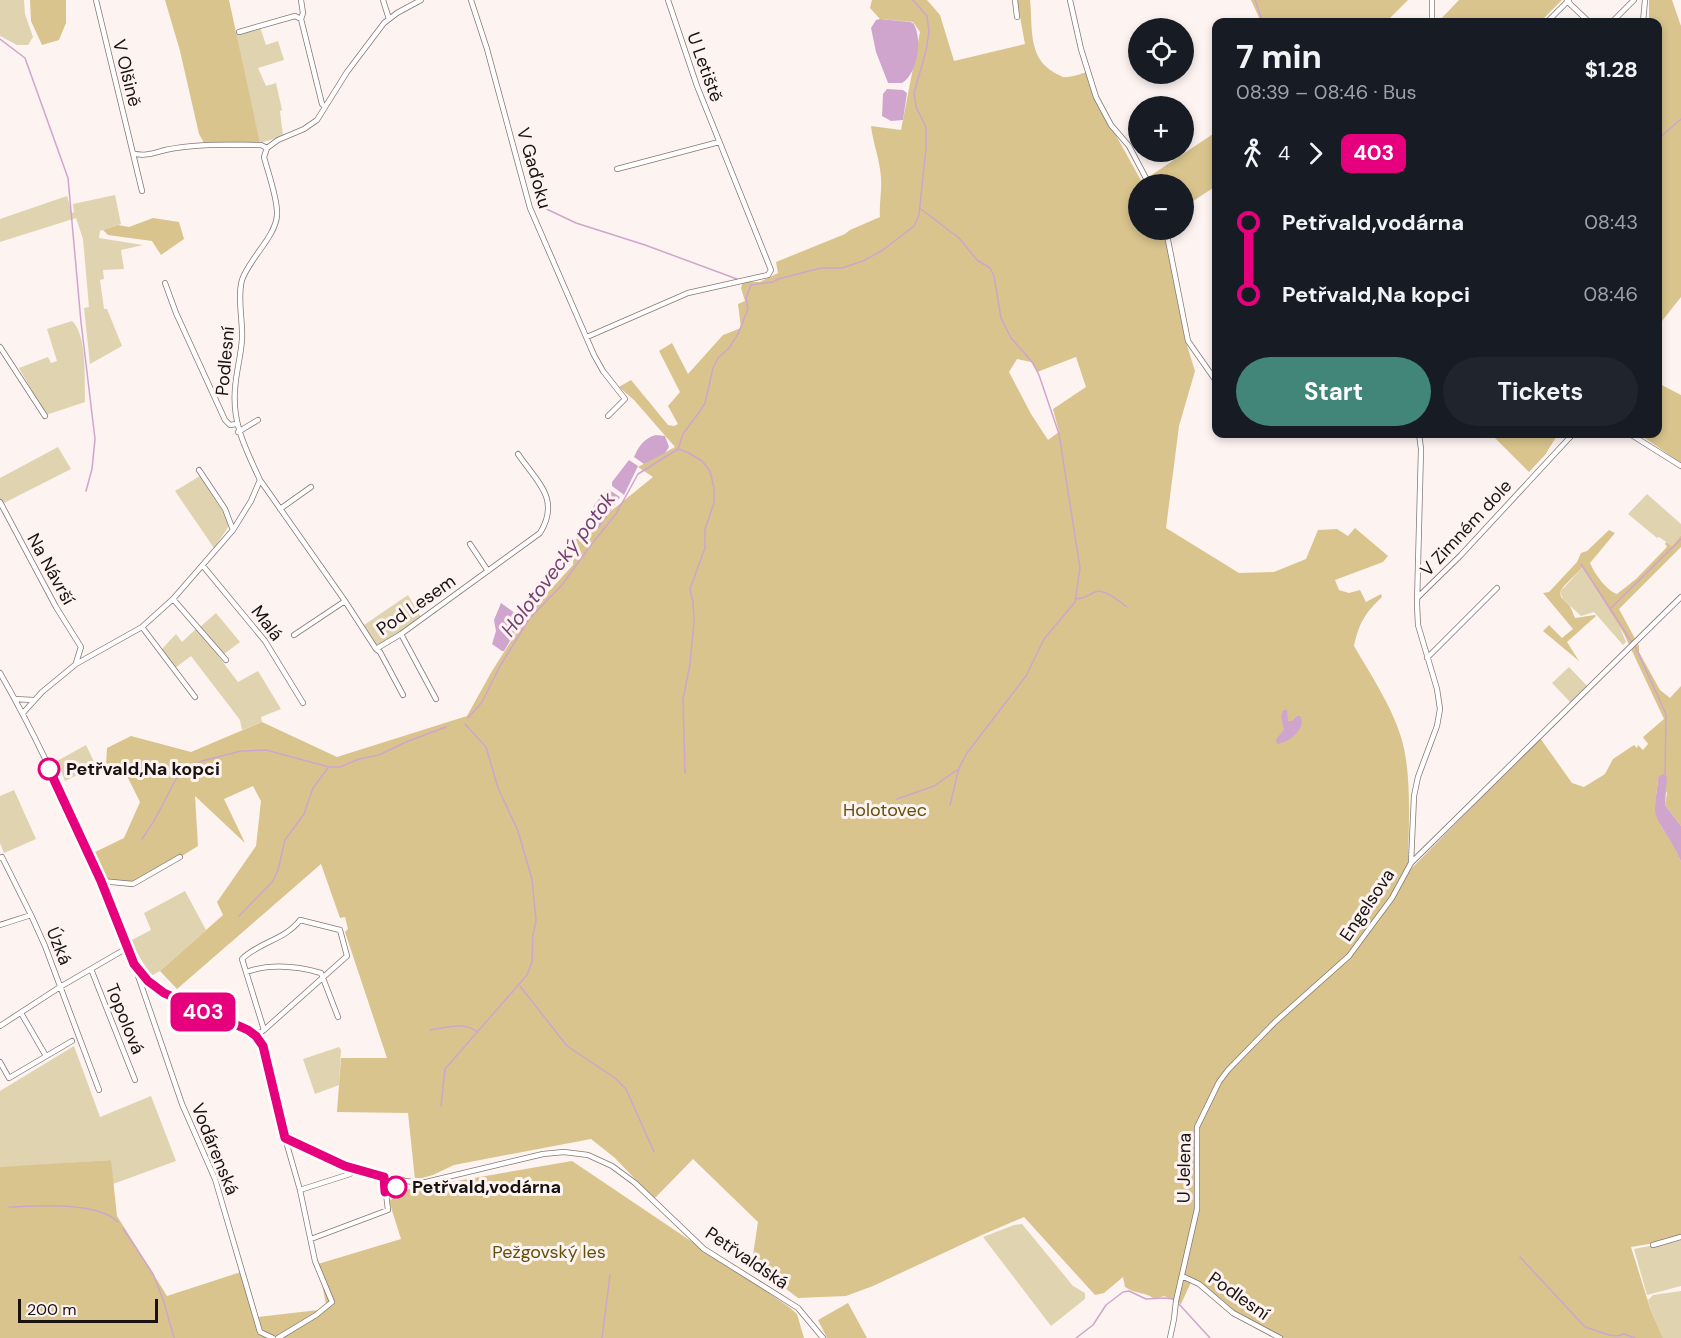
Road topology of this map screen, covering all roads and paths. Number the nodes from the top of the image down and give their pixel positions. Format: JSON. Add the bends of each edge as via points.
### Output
{"nodes":[{"id":1,"x":96,"y":0,"type":"edge"},
{"id":2,"x":301,"y":0,"type":"edge"},
{"id":3,"x":383,"y":0,"type":"edge"},
{"id":4,"x":421,"y":0,"type":"edge"},
{"id":5,"x":471,"y":0,"type":"edge"},
{"id":6,"x":668,"y":0,"type":"edge"},
{"id":7,"x":1015,"y":0,"type":"edge"},
{"id":8,"x":1070,"y":0,"type":"edge"},
{"id":9,"x":1432,"y":0,"type":"edge"},
{"id":10,"x":1634,"y":0,"type":"edge"},
{"id":11,"x":1645,"y":0,"type":"edge"},
{"id":12,"x":1568,"y":1,"type":"edge"},
{"id":13,"x":1017,"y":17,"type":"dead end"},
{"id":14,"x":1432,"y":18,"type":"edge"},
{"id":15,"x":1551,"y":18,"type":"edge"},
{"id":16,"x":1585,"y":18,"type":"edge"},
{"id":17,"x":1616,"y":18,"type":"edge"},
{"id":18,"x":1643,"y":18,"type":"edge"},
{"id":19,"x":301,"y":19,"type":"junction"},
{"id":20,"x":389,"y":19,"type":"junction"},
{"id":21,"x":239,"y":32,"type":"dead end"},
{"id":22,"x":325,"y":107,"type":"junction"},
{"id":23,"x":719,"y":142,"type":"junction"},
{"id":24,"x":267,"y":148,"type":"junction"},
{"id":25,"x":133,"y":153,"type":"junction"},
{"id":26,"x":617,"y":169,"type":"dead end"},
{"id":27,"x":1144,"y":174,"type":"edge"},
{"id":28,"x":142,"y":191,"type":"dead end"},
{"id":29,"x":1168,"y":240,"type":"edge"},
{"id":30,"x":165,"y":283,"type":"dead end"},
{"id":31,"x":587,"y":337,"type":"junction"},
{"id":32,"x":0,"y":347,"type":"edge"},
{"id":33,"x":1212,"y":375,"type":"edge"},
{"id":34,"x":45,"y":416,"type":"dead end"},
{"id":35,"x":608,"y":416,"type":"dead end"},
{"id":36,"x":258,"y":420,"type":"dead end"},
{"id":37,"x":236,"y":424,"type":"junction"},
{"id":38,"x":238,"y":432,"type":"junction"},
{"id":39,"x":1420,"y":438,"type":"edge"},
{"id":40,"x":1569,"y":438,"type":"edge"},
{"id":41,"x":1636,"y":438,"type":"edge"},
{"id":42,"x":519,"y":454,"type":"dead end"},
{"id":43,"x":1681,"y":466,"type":"edge"},
{"id":44,"x":199,"y":470,"type":"dead end"},
{"id":45,"x":260,"y":480,"type":"junction"},
{"id":46,"x":311,"y":487,"type":"dead end"},
{"id":47,"x":0,"y":502,"type":"edge"},
{"id":48,"x":280,"y":510,"type":"junction"},
{"id":49,"x":233,"y":530,"type":"junction"},
{"id":50,"x":470,"y":544,"type":"dead end"},
{"id":51,"x":203,"y":566,"type":"junction"},
{"id":52,"x":489,"y":571,"type":"junction"},
{"id":53,"x":1497,"y":588,"type":"dead end"},
{"id":54,"x":1681,"y":597,"type":"edge"},
{"id":55,"x":1417,"y":598,"type":"junction"},
{"id":56,"x":173,"y":599,"type":"junction"},
{"id":57,"x":345,"y":601,"type":"junction"},
{"id":58,"x":142,"y":627,"type":"junction"},
{"id":59,"x":401,"y":634,"type":"junction"},
{"id":60,"x":294,"y":635,"type":"dead end"},
{"id":61,"x":81,"y":647,"type":"junction"},
{"id":62,"x":376,"y":649,"type":"junction"},
{"id":63,"x":91,"y":655,"type":"junction"},
{"id":64,"x":1427,"y":658,"type":"junction"},
{"id":65,"x":226,"y":660,"type":"dead end"},
{"id":66,"x":76,"y":664,"type":"junction"},
{"id":67,"x":0,"y":673,"type":"edge"},
{"id":68,"x":403,"y":695,"type":"dead end"},
{"id":69,"x":195,"y":697,"type":"dead end"},
{"id":70,"x":15,"y":699,"type":"junction"},
{"id":71,"x":436,"y":699,"type":"dead end"},
{"id":72,"x":33,"y":700,"type":"junction"},
{"id":73,"x":303,"y":703,"type":"dead end"},
{"id":74,"x":23,"y":713,"type":"junction"},
{"id":75,"x":180,"y":857,"type":"dead end"},
{"id":76,"x":0,"y":858,"type":"edge"},
{"id":77,"x":1411,"y":863,"type":"junction"},
{"id":78,"x":101,"y":881,"type":"junction"},
{"id":79,"x":31,"y":915,"type":"junction"},
{"id":80,"x":0,"y":925,"type":"edge"},
{"id":81,"x":127,"y":948,"type":"junction"},
{"id":82,"x":134,"y":964,"type":"junction"},
{"id":83,"x":91,"y":969,"type":"junction"},
{"id":84,"x":246,"y":972,"type":"junction"},
{"id":85,"x":323,"y":977,"type":"junction"},
{"id":86,"x":60,"y":987,"type":"junction"},
{"id":87,"x":21,"y":1012,"type":"junction"},
{"id":88,"x":338,"y":1017,"type":"dead end"},
{"id":89,"x":1275,"y":1022,"type":"joint"},
{"id":90,"x":0,"y":1026,"type":"edge"},
{"id":91,"x":264,"y":1030,"type":"junction"},
{"id":92,"x":256,"y":1036,"type":"junction"},
{"id":93,"x":72,"y":1041,"type":"dead end"},
{"id":94,"x":46,"y":1056,"type":"junction"},
{"id":95,"x":0,"y":1062,"type":"edge"},
{"id":96,"x":135,"y":1080,"type":"dead end"},
{"id":97,"x":99,"y":1090,"type":"dead end"},
{"id":98,"x":285,"y":1138,"type":"junction"},
{"id":99,"x":354,"y":1169,"type":"junction"},
{"id":100,"x":384,"y":1177,"type":"junction"},
{"id":101,"x":403,"y":1180,"type":"junction"},
{"id":102,"x":300,"y":1190,"type":"junction"},
{"id":103,"x":385,"y":1192,"type":"junction"},
{"id":104,"x":1681,"y":1238,"type":"edge"},
{"id":105,"x":311,"y":1239,"type":"junction"},
{"id":106,"x":1653,"y":1245,"type":"dead end"},
{"id":107,"x":1182,"y":1276,"type":"junction"},
{"id":108,"x":273,"y":1338,"type":"edge"},
{"id":109,"x":278,"y":1338,"type":"edge"},
{"id":110,"x":823,"y":1338,"type":"edge"},
{"id":111,"x":1170,"y":1338,"type":"edge"},
{"id":112,"x":1280,"y":1338,"type":"edge"}],
"edges":[{"from":1,"to":25,"type":"street","name":"V Olšině"},
{"from":2,"to":19,"type":"street"},
{"from":3,"to":20,"type":"street"},
{"from":4,"to":20,"type":"street"},
{"from":5,"to":31,"type":"street","name":"V Gaďoku","via":[[530,208]]},
{"from":6,"to":23,"type":"street","name":"U Letiště"},
{"from":7,"to":13,"type":"street"},
{"from":8,"to":27,"type":"street","via":[[1096,97]]},
{"from":9,"to":14,"type":"street"},
{"from":10,"to":17,"type":"street"},
{"from":11,"to":18,"type":"street"},
{"from":12,"to":15,"type":"street"},
{"from":12,"to":16,"type":"street"},
{"from":19,"to":21,"type":"street","via":[[295,16]]},
{"from":19,"to":22,"type":"street"},
{"from":20,"to":22,"type":"street","via":[[366,44]]},
{"from":22,"to":24,"type":"street","via":[[317,120]]},
{"from":23,"to":26,"type":"street"},
{"from":23,"to":31,"type":"street","name":"U Letiště","via":[[771,270],[768,275],[688,293]]},
{"from":24,"to":25,"type":"street","via":[[202,145],[140,156]]},
{"from":24,"to":37,"type":"street","name":"Podlesní","via":[[264,157],[277,217],[242,280]]},
{"from":25,"to":28,"type":"street","name":"V Olšině"},
{"from":29,"to":33,"type":"street","via":[[1188,341]]},
{"from":30,"to":37,"type":"street","via":[[225,420]]},
{"from":31,"to":35,"type":"street","name":"V Gaďoku","via":[[603,371],[625,399]]},
{"from":32,"to":34,"type":"street"},
{"from":36,"to":38,"type":"street"},
{"from":37,"to":38,"type":"street","name":"Podlesní"},
{"from":38,"to":45,"type":"street","name":"Podlesní"},
{"from":39,"to":55,"type":"street","name":"V Zimném dole"},
{"from":40,"to":55,"type":"street","name":"V Zimném dole"},
{"from":41,"to":43,"type":"street"},
{"from":42,"to":52,"type":"street","name":"Pod Lesem","via":[[546,495],[548,516],[535,538]]},
{"from":44,"to":49,"type":"street","via":[[225,509]]},
{"from":45,"to":48,"type":"street","name":"Pod Lesem"},
{"from":45,"to":49,"type":"street"},
{"from":46,"to":48,"type":"street"},
{"from":47,"to":61,"type":"street","name":"Na Návrší"},
{"from":48,"to":57,"type":"street","name":"Pod Lesem"},
{"from":49,"to":51,"type":"street"},
{"from":50,"to":52,"type":"street"},
{"from":51,"to":56,"type":"street"},
{"from":51,"to":73,"type":"street","name":"Malá","via":[[265,641]]},
{"from":52,"to":59,"type":"street","name":"Pod Lesem"},
{"from":53,"to":64,"type":"street"},
{"from":54,"to":77,"type":"street"},
{"from":55,"to":64,"type":"street","name":"Engelsova","via":[[1418,625]]},
{"from":56,"to":58,"type":"street"},
{"from":56,"to":65,"type":"street"},
{"from":57,"to":60,"type":"street"},
{"from":57,"to":62,"type":"street","name":"Pod Lesem"},
{"from":58,"to":63,"type":"street"},
{"from":58,"to":69,"type":"street"},
{"from":59,"to":62,"type":"street","name":"Pod Lesem"},
{"from":59,"to":71,"type":"street"},
{"from":61,"to":63,"type":"street","name":"Na Návrší"},
{"from":61,"to":66,"type":"street"},
{"from":62,"to":68,"type":"street"},
{"from":63,"to":66,"type":"street"},
{"from":64,"to":77,"type":"street","name":"Engelsova","via":[[1440,709],[1414,796]]},
{"from":66,"to":72,"type":"street"},
{"from":67,"to":70,"type":"street"},
{"from":70,"to":72,"type":"street"},
{"from":70,"to":74,"type":"street"},
{"from":72,"to":74,"type":"street"},
{"from":74,"to":78,"type":"street"},
{"from":75,"to":78,"type":"street","via":[[133,884]]},
{"from":76,"to":79,"type":"street","name":"Úzká"},
{"from":77,"to":89,"type":"street","name":"Engelsova","via":[[1392,898],[1349,956]]},
{"from":78,"to":81,"type":"street"},
{"from":79,"to":80,"type":"street","name":"Úzká"},
{"from":79,"to":86,"type":"street","name":"Úzká"},
{"from":81,"to":82,"type":"street"},
{"from":81,"to":83,"type":"street","name":"Topolová"},
{"from":82,"to":92,"type":"street","via":[[164,993]]},
{"from":82,"to":108,"type":"street","name":"Vodárenská","via":[[182,1104],[214,1179],[260,1332]]},
{"from":83,"to":86,"type":"street","name":"Topolová"},
{"from":83,"to":96,"type":"street","name":"Topolová"},
{"from":84,"to":85,"type":"street","via":[[262,967],[300,967]]},
{"from":84,"to":85,"type":"street","via":[[242,959],[249,951],[293,930],[300,920],[340,930],[347,956]]},
{"from":84,"to":91,"type":"street"},
{"from":85,"to":88,"type":"street"},
{"from":85,"to":91,"type":"street"},
{"from":86,"to":87,"type":"street","name":"Topolová"},
{"from":86,"to":97,"type":"street"},
{"from":87,"to":90,"type":"street","name":"Topolová"},
{"from":87,"to":94,"type":"street"},
{"from":89,"to":107,"type":"street","name":"U Jelena","via":[[1227,1070],[1199,1121],[1197,1209]]},
{"from":91,"to":92,"type":"street"},
{"from":92,"to":98,"type":"street","via":[[263,1046]]},
{"from":93,"to":94,"type":"street"},
{"from":94,"to":95,"type":"street","via":[[9,1078]]},
{"from":98,"to":99,"type":"street"},
{"from":98,"to":102,"type":"street"},
{"from":99,"to":100,"type":"street"},
{"from":99,"to":102,"type":"street","via":[[350,1174]]},
{"from":100,"to":101,"type":"street"},
{"from":100,"to":103,"type":"street"},
{"from":101,"to":103,"type":"street"},
{"from":101,"to":110,"type":"street","name":"Petřvaldská","via":[[422,1183],[543,1154],[588,1155],[635,1183],[704,1249],[798,1308]]},
{"from":102,"to":105,"type":"street"},
{"from":103,"to":105,"type":"street","via":[[388,1210]]},
{"from":104,"to":106,"type":"street"},
{"from":105,"to":109,"type":"street","via":[[315,1261],[332,1302]]},
{"from":107,"to":111,"type":"street","name":"U Jelena"},
{"from":107,"to":112,"type":"street","name":"Podlesní","via":[[1199,1284],[1233,1313]]}]}
